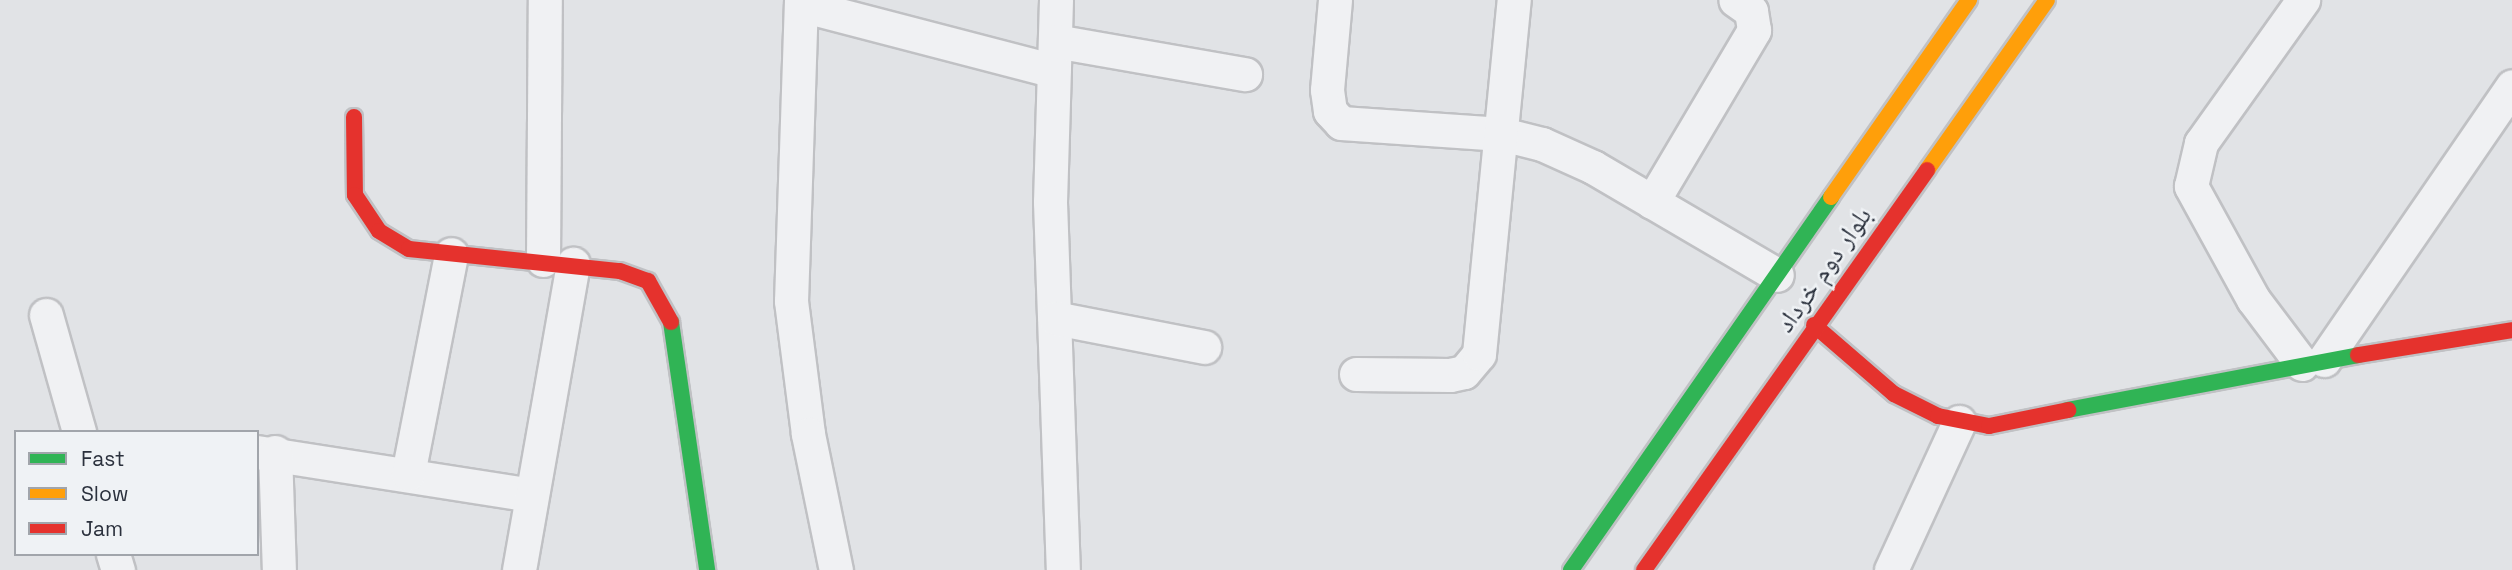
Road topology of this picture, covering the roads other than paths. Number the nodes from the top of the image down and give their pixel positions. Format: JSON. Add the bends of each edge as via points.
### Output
{"nodes":[{"id":1,"x":545,"y":0,"type":"edge"},
{"id":2,"x":1056,"y":0,"type":"edge"},
{"id":3,"x":1335,"y":0,"type":"edge"},
{"id":4,"x":1514,"y":0,"type":"edge"},
{"id":5,"x":1735,"y":0,"type":"edge"},
{"id":6,"x":1969,"y":0,"type":"edge"},
{"id":7,"x":2047,"y":0,"type":"edge"},
{"id":8,"x":2303,"y":0,"type":"edge"},
{"id":9,"x":801,"y":2,"type":"edge"},
{"id":10,"x":1054,"y":56,"type":"junction"},
{"id":11,"x":1245,"y":74,"type":"dead end"},
{"id":12,"x":2512,"y":86,"type":"edge"},
{"id":13,"x":354,"y":117,"type":"dead end"},
{"id":14,"x":1502,"y":134,"type":"junction"},
{"id":15,"x":1652,"y":202,"type":"junction"},
{"id":16,"x":451,"y":254,"type":"junction"},
{"id":17,"x":558,"y":262,"type":"junction"},
{"id":18,"x":1777,"y":275,"type":"junction"},
{"id":19,"x":46,"y":315,"type":"dead end"},
{"id":20,"x":1055,"y":318,"type":"junction"},
{"id":21,"x":1814,"y":325,"type":"junction"},
{"id":22,"x":2512,"y":330,"type":"edge"},
{"id":23,"x":1204,"y":347,"type":"dead end"},
{"id":24,"x":2313,"y":362,"type":"junction"},
{"id":25,"x":1356,"y":374,"type":"dead end"},
{"id":26,"x":1959,"y":422,"type":"junction"},
{"id":27,"x":78,"y":430,"type":"edge"},
{"id":28,"x":266,"y":452,"type":"edge"},
{"id":29,"x":408,"y":474,"type":"junction"},
{"id":30,"x":531,"y":495,"type":"junction"},
{"id":31,"x":279,"y":570,"type":"edge"},
{"id":32,"x":519,"y":570,"type":"edge"},
{"id":33,"x":707,"y":570,"type":"edge"},
{"id":34,"x":836,"y":570,"type":"edge"},
{"id":35,"x":1063,"y":570,"type":"edge"},
{"id":36,"x":1571,"y":570,"type":"edge"},
{"id":37,"x":1644,"y":570,"type":"edge"},
{"id":38,"x":1891,"y":570,"type":"edge"}],
"edges":[{"from":1,"to":17,"type":"street"},
{"from":2,"to":10,"type":"street"},
{"from":3,"to":14,"type":"street","via":[[1327,90],[1330,111],[1341,123]]},
{"from":4,"to":14,"type":"street"},
{"from":5,"to":15,"type":"street","via":[[1751,11],[1754,30]]},
{"from":6,"to":18,"type":"street","name":"بلوار دوم خرداد"},
{"from":7,"to":21,"type":"street","name":"بلوار دوم خرداد"},
{"from":8,"to":24,"type":"street","via":[[2201,143],[2191,186],[2253,299]]},
{"from":9,"to":10,"type":"street"},
{"from":9,"to":34,"type":"street","via":[[791,301],[808,434]]},
{"from":10,"to":11,"type":"street"},
{"from":10,"to":20,"type":"street","via":[[1050,202]]},
{"from":12,"to":24,"type":"street"},
{"from":13,"to":16,"type":"street","via":[[355,195],[362,214],[409,249]]},
{"from":14,"to":15,"type":"street","via":[[1542,144],[1593,167]]},
{"from":14,"to":25,"type":"street","via":[[1479,354],[1464,372],[1450,375]]},
{"from":15,"to":18,"type":"street"},
{"from":16,"to":17,"type":"street"},
{"from":16,"to":29,"type":"street"},
{"from":17,"to":30,"type":"street"},
{"from":17,"to":33,"type":"street","via":[[648,281],[664,302],[675,340]]},
{"from":18,"to":36,"type":"street","name":"بلوار دوم خرداد"},
{"from":19,"to":27,"type":"street"},
{"from":20,"to":23,"type":"street"},
{"from":20,"to":35,"type":"street"},
{"from":21,"to":26,"type":"street","via":[[1894,394]]},
{"from":21,"to":37,"type":"street","name":"بلوار دوم خرداد"},
{"from":22,"to":24,"type":"street"},
{"from":24,"to":26,"type":"street","via":[[1989,426]]},
{"from":26,"to":38,"type":"street"},
{"from":28,"to":29,"type":"street"},
{"from":28,"to":31,"type":"street"},
{"from":29,"to":30,"type":"street"},
{"from":30,"to":32,"type":"street"}]}
